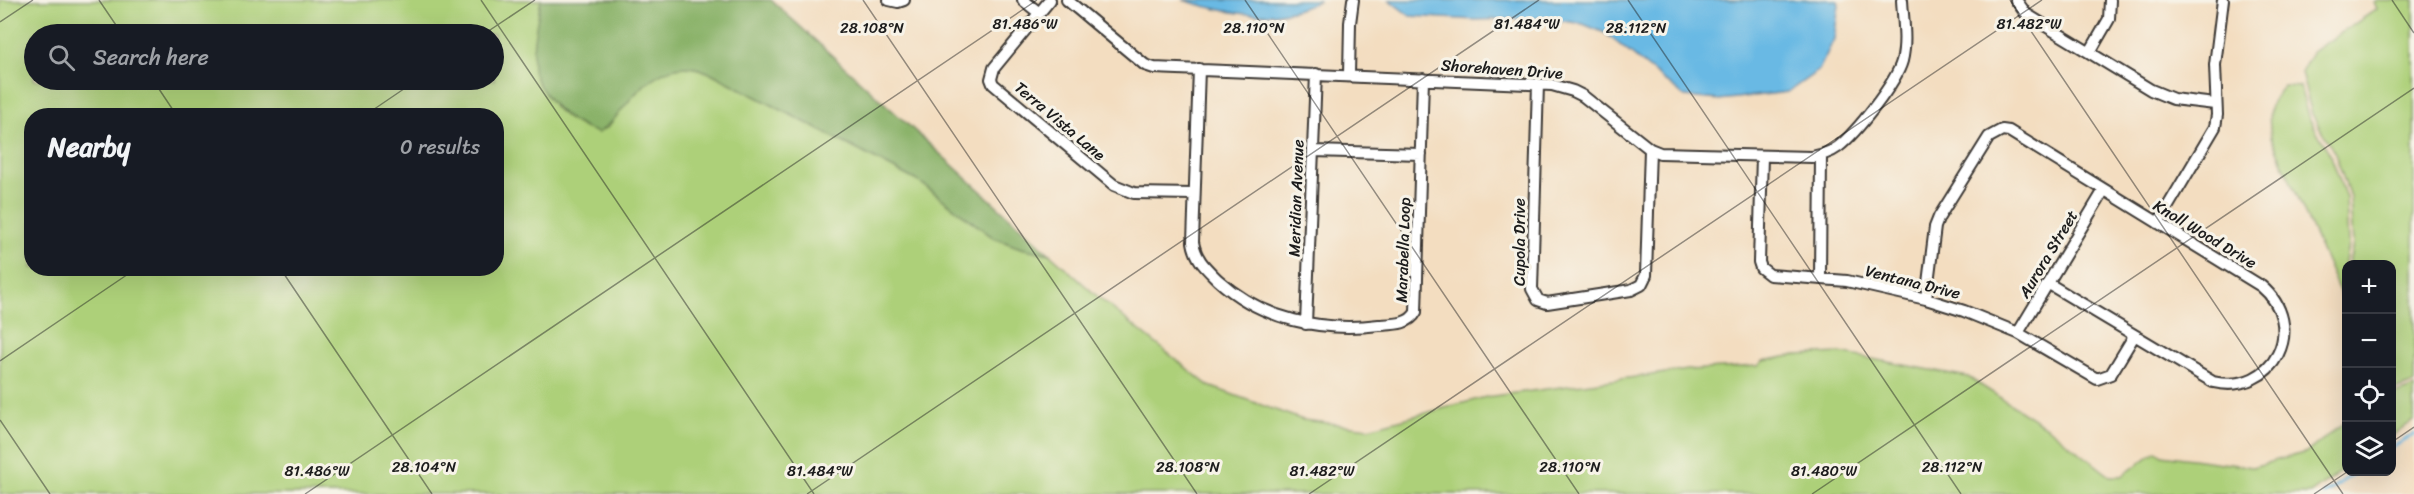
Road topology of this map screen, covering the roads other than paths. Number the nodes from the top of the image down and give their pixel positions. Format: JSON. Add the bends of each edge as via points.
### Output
{"nodes":[{"id":1,"x":889,"y":0,"type":"edge"},
{"id":2,"x":904,"y":0,"type":"edge"},
{"id":3,"x":1023,"y":0,"type":"edge"},
{"id":4,"x":1050,"y":0,"type":"edge"},
{"id":5,"x":1067,"y":0,"type":"edge"},
{"id":6,"x":1353,"y":0,"type":"edge"},
{"id":7,"x":1902,"y":0,"type":"edge"},
{"id":8,"x":2016,"y":0,"type":"edge"},
{"id":9,"x":2110,"y":0,"type":"edge"},
{"id":10,"x":2223,"y":0,"type":"edge"},
{"id":11,"x":1038,"y":12,"type":"junction"},
{"id":12,"x":2090,"y":52,"type":"junction"},
{"id":13,"x":1198,"y":69,"type":"junction"},
{"id":14,"x":1316,"y":74,"type":"junction"},
{"id":15,"x":1349,"y":75,"type":"junction"},
{"id":16,"x":1423,"y":79,"type":"junction"},
{"id":17,"x":1538,"y":84,"type":"junction"},
{"id":18,"x":2215,"y":104,"type":"junction"},
{"id":19,"x":1650,"y":149,"type":"junction"},
{"id":20,"x":1312,"y":151,"type":"junction"},
{"id":21,"x":1421,"y":154,"type":"junction"},
{"id":22,"x":1821,"y":155,"type":"junction"},
{"id":23,"x":1762,"y":156,"type":"junction"},
{"id":24,"x":2104,"y":190,"type":"junction"},
{"id":25,"x":1194,"y":194,"type":"junction"},
{"id":26,"x":2158,"y":223,"type":"junction"},
{"id":27,"x":1820,"y":278,"type":"junction"},
{"id":28,"x":2049,"y":284,"type":"junction"},
{"id":29,"x":1926,"y":299,"type":"junction"},
{"id":30,"x":1306,"y":324,"type":"junction"},
{"id":31,"x":2018,"y":333,"type":"junction"},
{"id":32,"x":2134,"y":336,"type":"junction"}],
"edges":[{"from":1,"to":2,"type":"street"},
{"from":3,"to":11,"type":"street"},
{"from":4,"to":11,"type":"street"},
{"from":5,"to":13,"type":"street","name":"Shorehaven Drive","via":[[1145,64],[1154,68]]},
{"from":6,"to":15,"type":"street"},
{"from":7,"to":22,"type":"street","via":[[1904,48],[1897,75],[1842,143]]},
{"from":8,"to":12,"type":"street","via":[[2026,14]]},
{"from":9,"to":12,"type":"street","via":[[2109,19]]},
{"from":10,"to":18,"type":"street"},
{"from":11,"to":25,"type":"street","name":"Terra Vista Lane","via":[[994,68],[992,80],[996,88],[1114,185],[1134,193]]},
{"from":12,"to":18,"type":"street","via":[[2160,95]]},
{"from":13,"to":14,"type":"street","name":"Shorehaven Drive"},
{"from":13,"to":25,"type":"street","name":"Marabella Loop"},
{"from":14,"to":15,"type":"street","name":"Shorehaven Drive"},
{"from":14,"to":20,"type":"street","name":"Meridian Avenue"},
{"from":15,"to":16,"type":"street","name":"Shorehaven Drive"},
{"from":16,"to":17,"type":"street","name":"Shorehaven Drive"},
{"from":16,"to":21,"type":"street","name":"Marabella Loop"},
{"from":17,"to":19,"type":"street","name":"Shorehaven Drive","via":[[1563,87],[1583,96]]},
{"from":17,"to":19,"type":"street","name":"Cupola Drive","via":[[1532,289],[1538,300],[1547,303],[1631,290],[1641,285],[1646,275]]},
{"from":18,"to":26,"type":"street","via":[[2213,131]]},
{"from":19,"to":23,"type":"street","name":"Shorehaven Drive","via":[[1670,154]]},
{"from":20,"to":21,"type":"street"},
{"from":20,"to":30,"type":"street","name":"Meridian Avenue"},
{"from":21,"to":30,"type":"street","name":"Marabella Loop","via":[[1417,306],[1413,316],[1404,322],[1369,327]]},
{"from":22,"to":23,"type":"street","name":"Shorehaven Drive"},
{"from":22,"to":27,"type":"street"},
{"from":23,"to":27,"type":"street","name":"Ventana Drive","via":[[1761,268],[1770,275]]},
{"from":24,"to":26,"type":"street","name":"Knoll Wood Drive"},
{"from":24,"to":28,"type":"street","name":"Aurora Street"},
{"from":24,"to":29,"type":"street","name":"Knoll Wood Drive","via":[[2009,131],[1993,133],[1940,217]]},
{"from":25,"to":30,"type":"street","name":"Marabella Loop","via":[[1193,243],[1205,268],[1259,307]]},
{"from":26,"to":32,"type":"street","name":"Knoll Wood Drive","via":[[2267,292],[2281,313],[2283,339],[2278,355],[2262,374],[2229,385],[2205,379]]},
{"from":27,"to":29,"type":"street","name":"Ventana Drive"},
{"from":28,"to":31,"type":"street","name":"Aurora Street"},
{"from":28,"to":32,"type":"street","name":"Knoll Wood Drive"},
{"from":29,"to":31,"type":"street","name":"Ventana Drive"},
{"from":31,"to":32,"type":"street","name":"Ventana Drive","via":[[2097,379],[2110,374]]}]}
